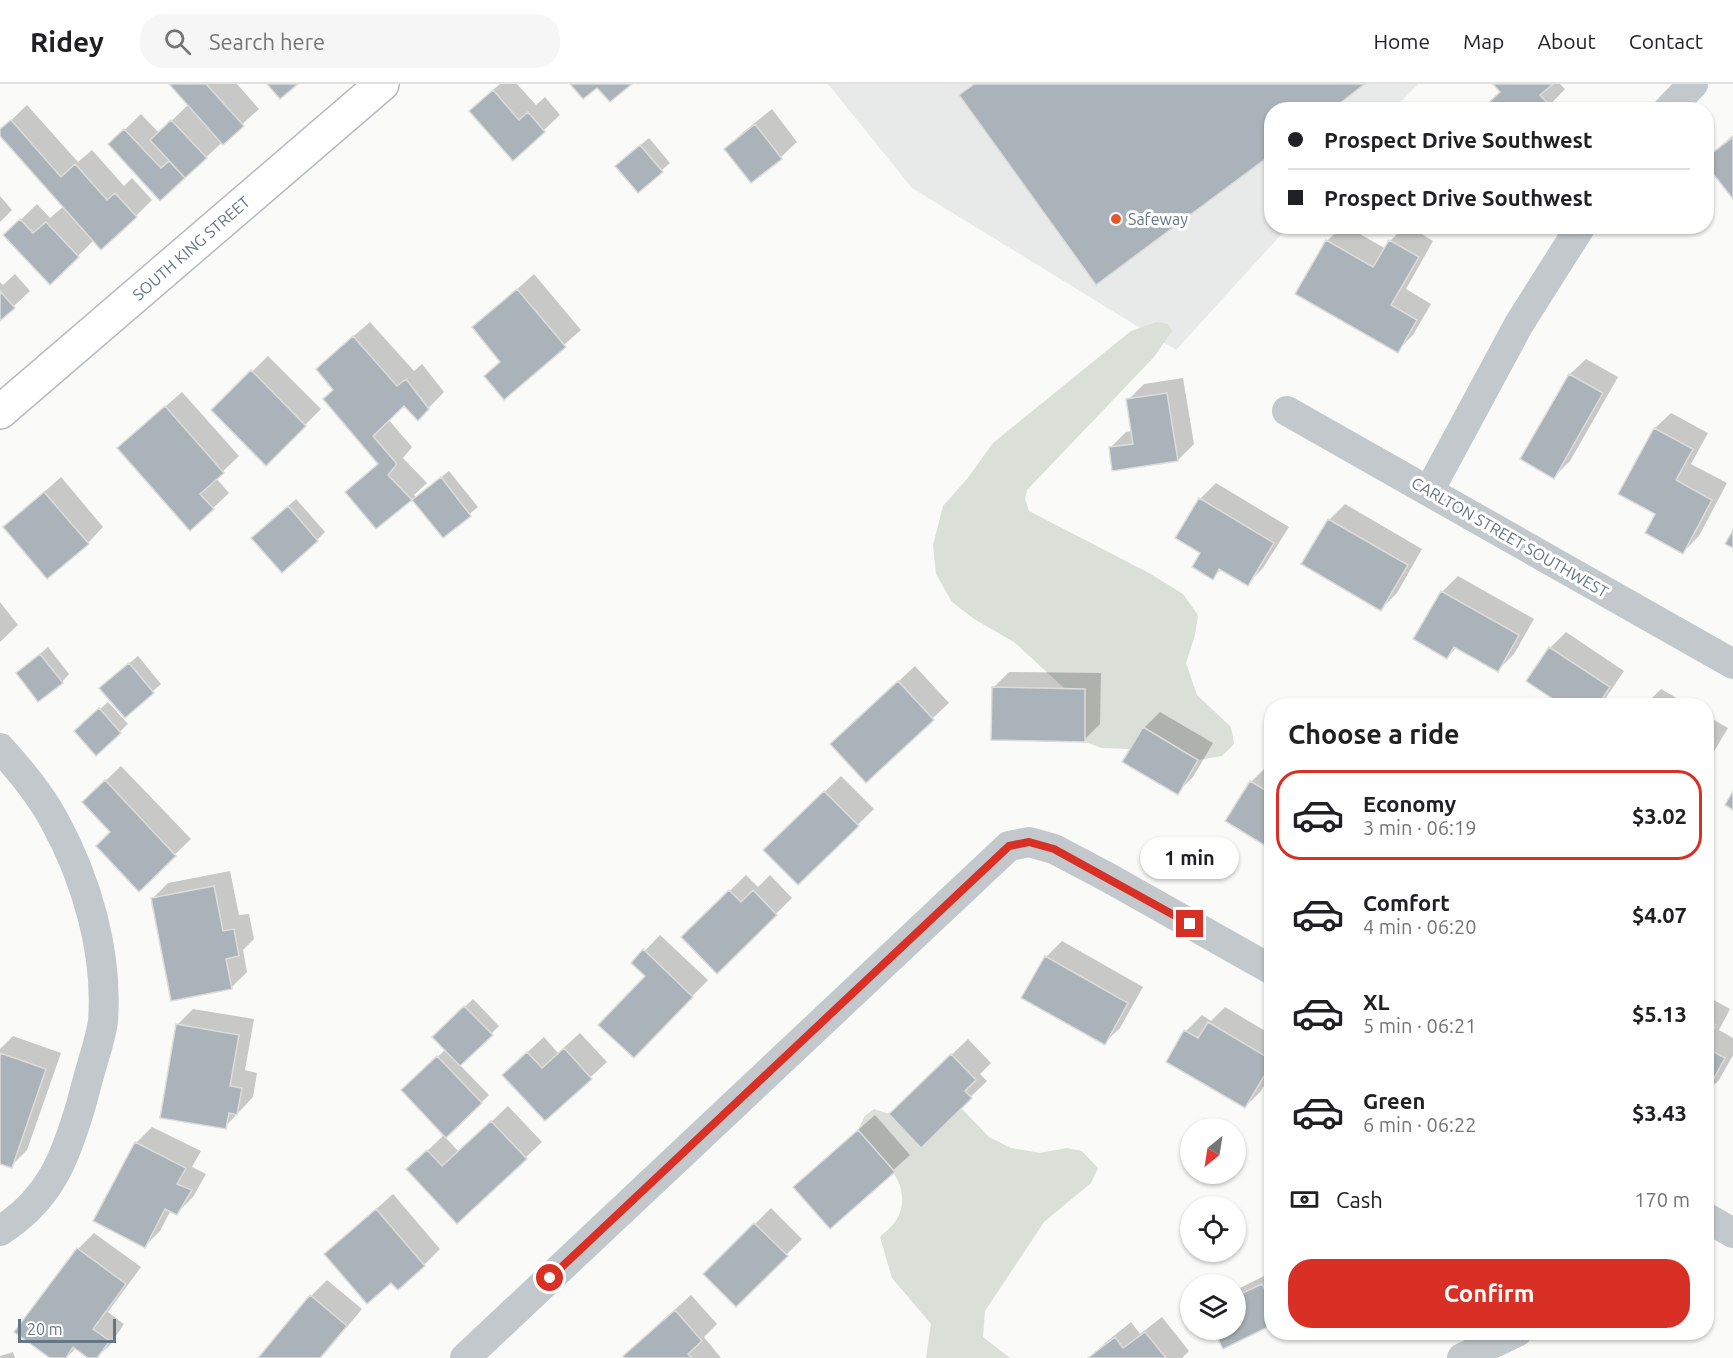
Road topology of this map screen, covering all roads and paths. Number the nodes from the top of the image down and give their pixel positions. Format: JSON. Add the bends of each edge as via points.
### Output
{"nodes":[{"id":1,"x":382,"y":84,"type":"edge"},
{"id":2,"x":1693,"y":84,"type":"edge"},
{"id":3,"x":1676,"y":102,"type":"edge"},
{"id":4,"x":1576,"y":234,"type":"edge"},
{"id":5,"x":1287,"y":411,"type":"dead end"},
{"id":6,"x":0,"y":412,"type":"edge"},
{"id":7,"x":1429,"y":491,"type":"junction"},
{"id":8,"x":1733,"y":664,"type":"edge"},
{"id":9,"x":0,"y":748,"type":"edge"},
{"id":10,"x":1264,"y":965,"type":"edge"},
{"id":11,"x":0,"y":1231,"type":"edge"},
{"id":12,"x":1500,"y":1340,"type":"edge"},
{"id":13,"x":465,"y":1358,"type":"edge"},
{"id":14,"x":1462,"y":1358,"type":"edge"}],
"edges":[{"from":1,"to":6,"type":"main road","name":"SOUTH KING STREET"},
{"from":2,"to":3,"type":"street"},
{"from":4,"to":7,"type":"street","via":[[1519,324]]},
{"from":5,"to":7,"type":"street","name":"CARLTON STREET SOUTHWEST"},
{"from":7,"to":8,"type":"street","name":"CARLTON STREET SOUTHWEST"},
{"from":9,"to":11,"type":"street","via":[[54,819],[77,867],[94,924],[103,1023],[70,1143],[52,1182],[21,1218]]},
{"from":10,"to":13,"type":"street","via":[[1054,849],[1029,842],[1009,846]]},
{"from":12,"to":14,"type":"street"}]}
